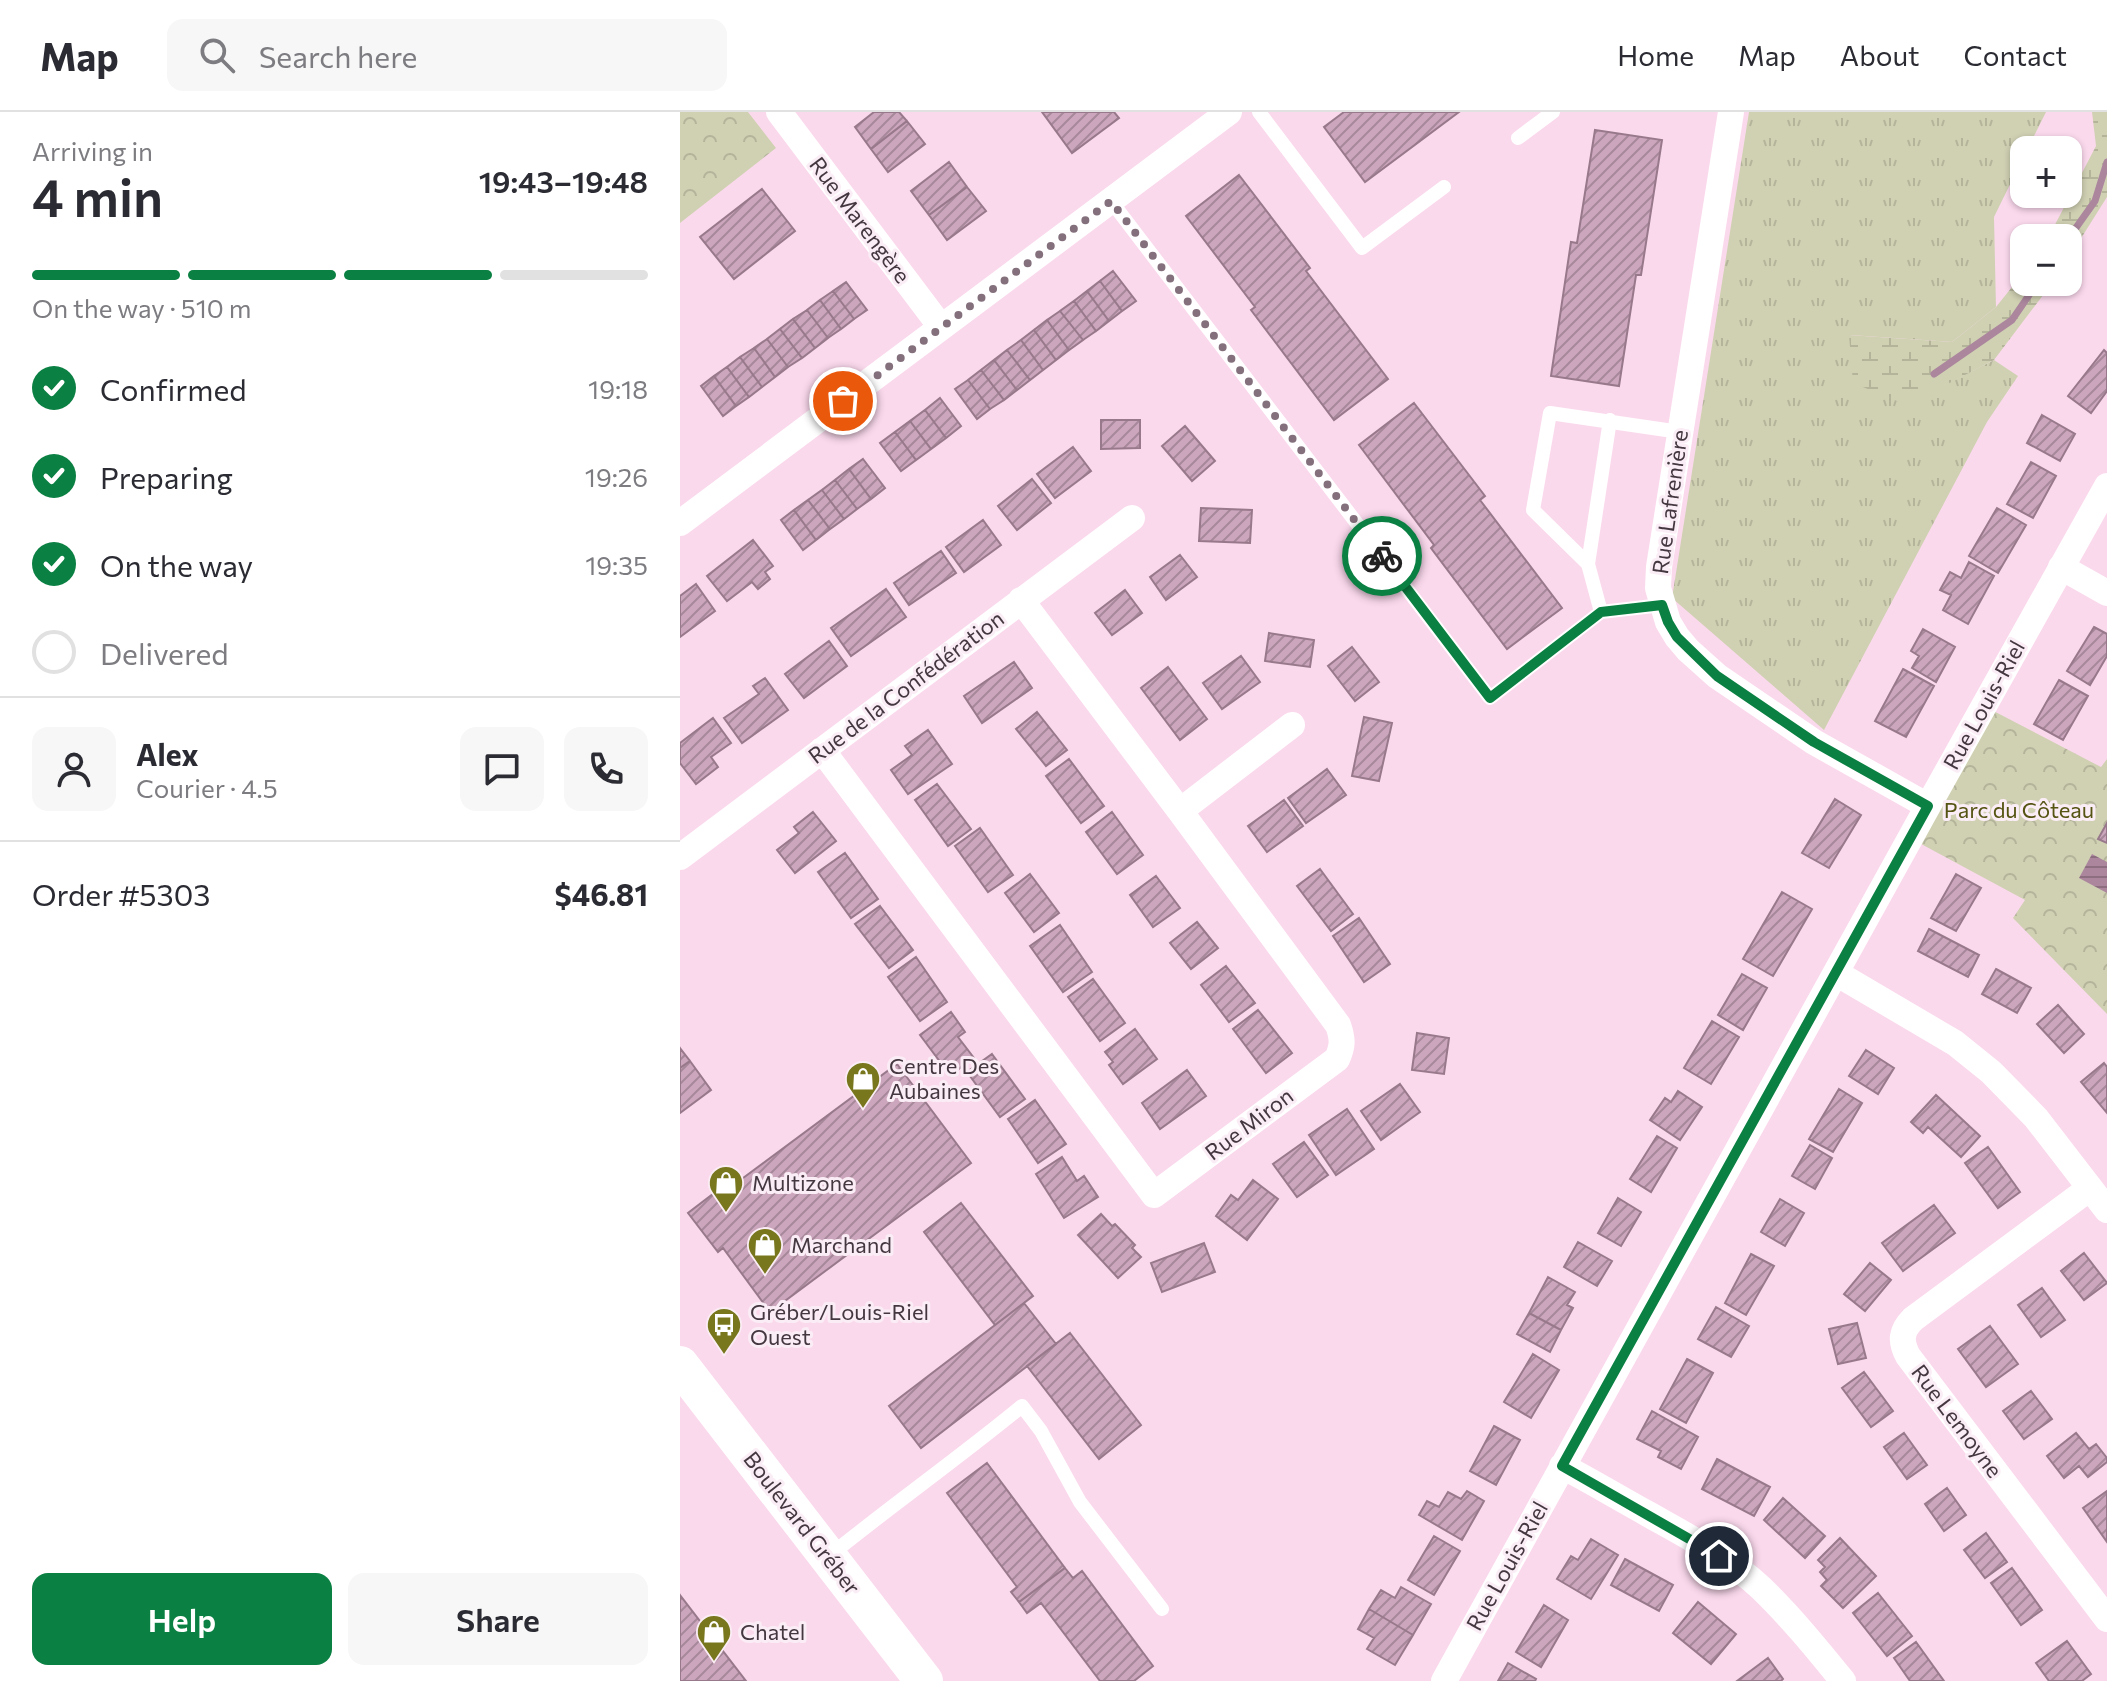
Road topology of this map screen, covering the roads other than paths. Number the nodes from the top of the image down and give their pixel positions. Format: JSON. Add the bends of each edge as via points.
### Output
{"nodes":[{"id":1,"x":779,"y":112,"type":"edge"},
{"id":2,"x":1229,"y":112,"type":"edge"},
{"id":3,"x":1259,"y":112,"type":"edge"},
{"id":4,"x":1553,"y":112,"type":"edge"},
{"id":5,"x":1731,"y":112,"type":"edge"},
{"id":6,"x":1518,"y":138,"type":"dead end"},
{"id":7,"x":1444,"y":187,"type":"dead end"},
{"id":8,"x":1111,"y":201,"type":"junction"},
{"id":9,"x":941,"y":327,"type":"junction"},
{"id":10,"x":1610,"y":420,"type":"junction"},
{"id":11,"x":1680,"y":432,"type":"junction"},
{"id":12,"x":2107,"y":486,"type":"edge"},
{"id":13,"x":1132,"y":518,"type":"dead end"},
{"id":14,"x":680,"y":523,"type":"edge"},
{"id":15,"x":1588,"y":564,"type":"junction"},
{"id":16,"x":2061,"y":567,"type":"junction"},
{"id":17,"x":2107,"y":593,"type":"edge"},
{"id":18,"x":1021,"y":600,"type":"junction"},
{"id":19,"x":1662,"y":605,"type":"junction"},
{"id":20,"x":1601,"y":612,"type":"junction"},
{"id":21,"x":1292,"y":725,"type":"dead end"},
{"id":22,"x":822,"y":750,"type":"junction"},
{"id":23,"x":1928,"y":806,"type":"junction"},
{"id":24,"x":1180,"y":811,"type":"junction"},
{"id":25,"x":680,"y":857,"type":"edge"},
{"id":26,"x":1836,"y":973,"type":"junction"},
{"id":27,"x":2090,"y":1188,"type":"junction"},
{"id":28,"x":2107,"y":1210,"type":"edge"},
{"id":29,"x":680,"y":1365,"type":"edge"},
{"id":30,"x":1562,"y":1466,"type":"junction"},
{"id":31,"x":828,"y":1557,"type":"junction"},
{"id":32,"x":1162,"y":1609,"type":"dead end"},
{"id":33,"x":2107,"y":1619,"type":"edge"},
{"id":34,"x":924,"y":1681,"type":"edge"},
{"id":35,"x":1444,"y":1681,"type":"edge"},
{"id":36,"x":1843,"y":1681,"type":"edge"}],
"edges":[{"from":1,"to":9,"type":"street","name":"Rue Marengère"},
{"from":2,"to":8,"type":"street"},
{"from":3,"to":7,"type":"lane","via":[[1362,248]]},
{"from":4,"to":6,"type":"lane"},
{"from":5,"to":11,"type":"street","name":"Rue Lafrenière"},
{"from":8,"to":9,"type":"street"},
{"from":8,"to":20,"type":"lane","via":[[1490,698]]},
{"from":9,"to":14,"type":"street"},
{"from":10,"to":11,"type":"lane"},
{"from":10,"to":15,"type":"lane"},
{"from":10,"to":15,"type":"lane","via":[[1550,413],[1533,510]]},
{"from":11,"to":19,"type":"street","name":"Rue Lafrenière","via":[[1659,567]]},
{"from":12,"to":16,"type":"street","name":"Rue Louis-Riel"},
{"from":13,"to":18,"type":"street","name":"Rue de la Confédération"},
{"from":15,"to":20,"type":"lane"},
{"from":16,"to":17,"type":"street"},
{"from":16,"to":23,"type":"street","name":"Rue Louis-Riel"},
{"from":18,"to":22,"type":"street","name":"Rue de la Confédération"},
{"from":18,"to":24,"type":"street","name":"Rue Miron"},
{"from":19,"to":20,"type":"lane"},
{"from":19,"to":23,"type":"street","name":"Rue Lafrenière","via":[[1677,637],[1717,676],[1814,742]]},
{"from":21,"to":24,"type":"street"},
{"from":22,"to":24,"type":"street","name":"Rue Miron","via":[[1154,1195],[1337,1059],[1342,1047],[1338,1025]]},
{"from":22,"to":25,"type":"street","name":"Rue de la Confédération"},
{"from":23,"to":26,"type":"street","name":"Rue Louis-Riel"},
{"from":26,"to":27,"type":"street","via":[[1976,1058],[2036,1118]]},
{"from":26,"to":30,"type":"street","name":"Rue Louis-Riel"},
{"from":27,"to":28,"type":"street"},
{"from":27,"to":33,"type":"street","name":"Rue Lemoyne","via":[[1913,1319],[1902,1336],[1908,1356]]},
{"from":29,"to":31,"type":"main road","name":"Boulevard Gréber"},
{"from":30,"to":35,"type":"street","name":"Rue Louis-Riel"},
{"from":30,"to":36,"type":"street","via":[[1734,1566],[1786,1614]]},
{"from":31,"to":32,"type":"lane","via":[[1022,1406],[1080,1502]]},
{"from":31,"to":34,"type":"main road","name":"Boulevard Gréber"}]}
